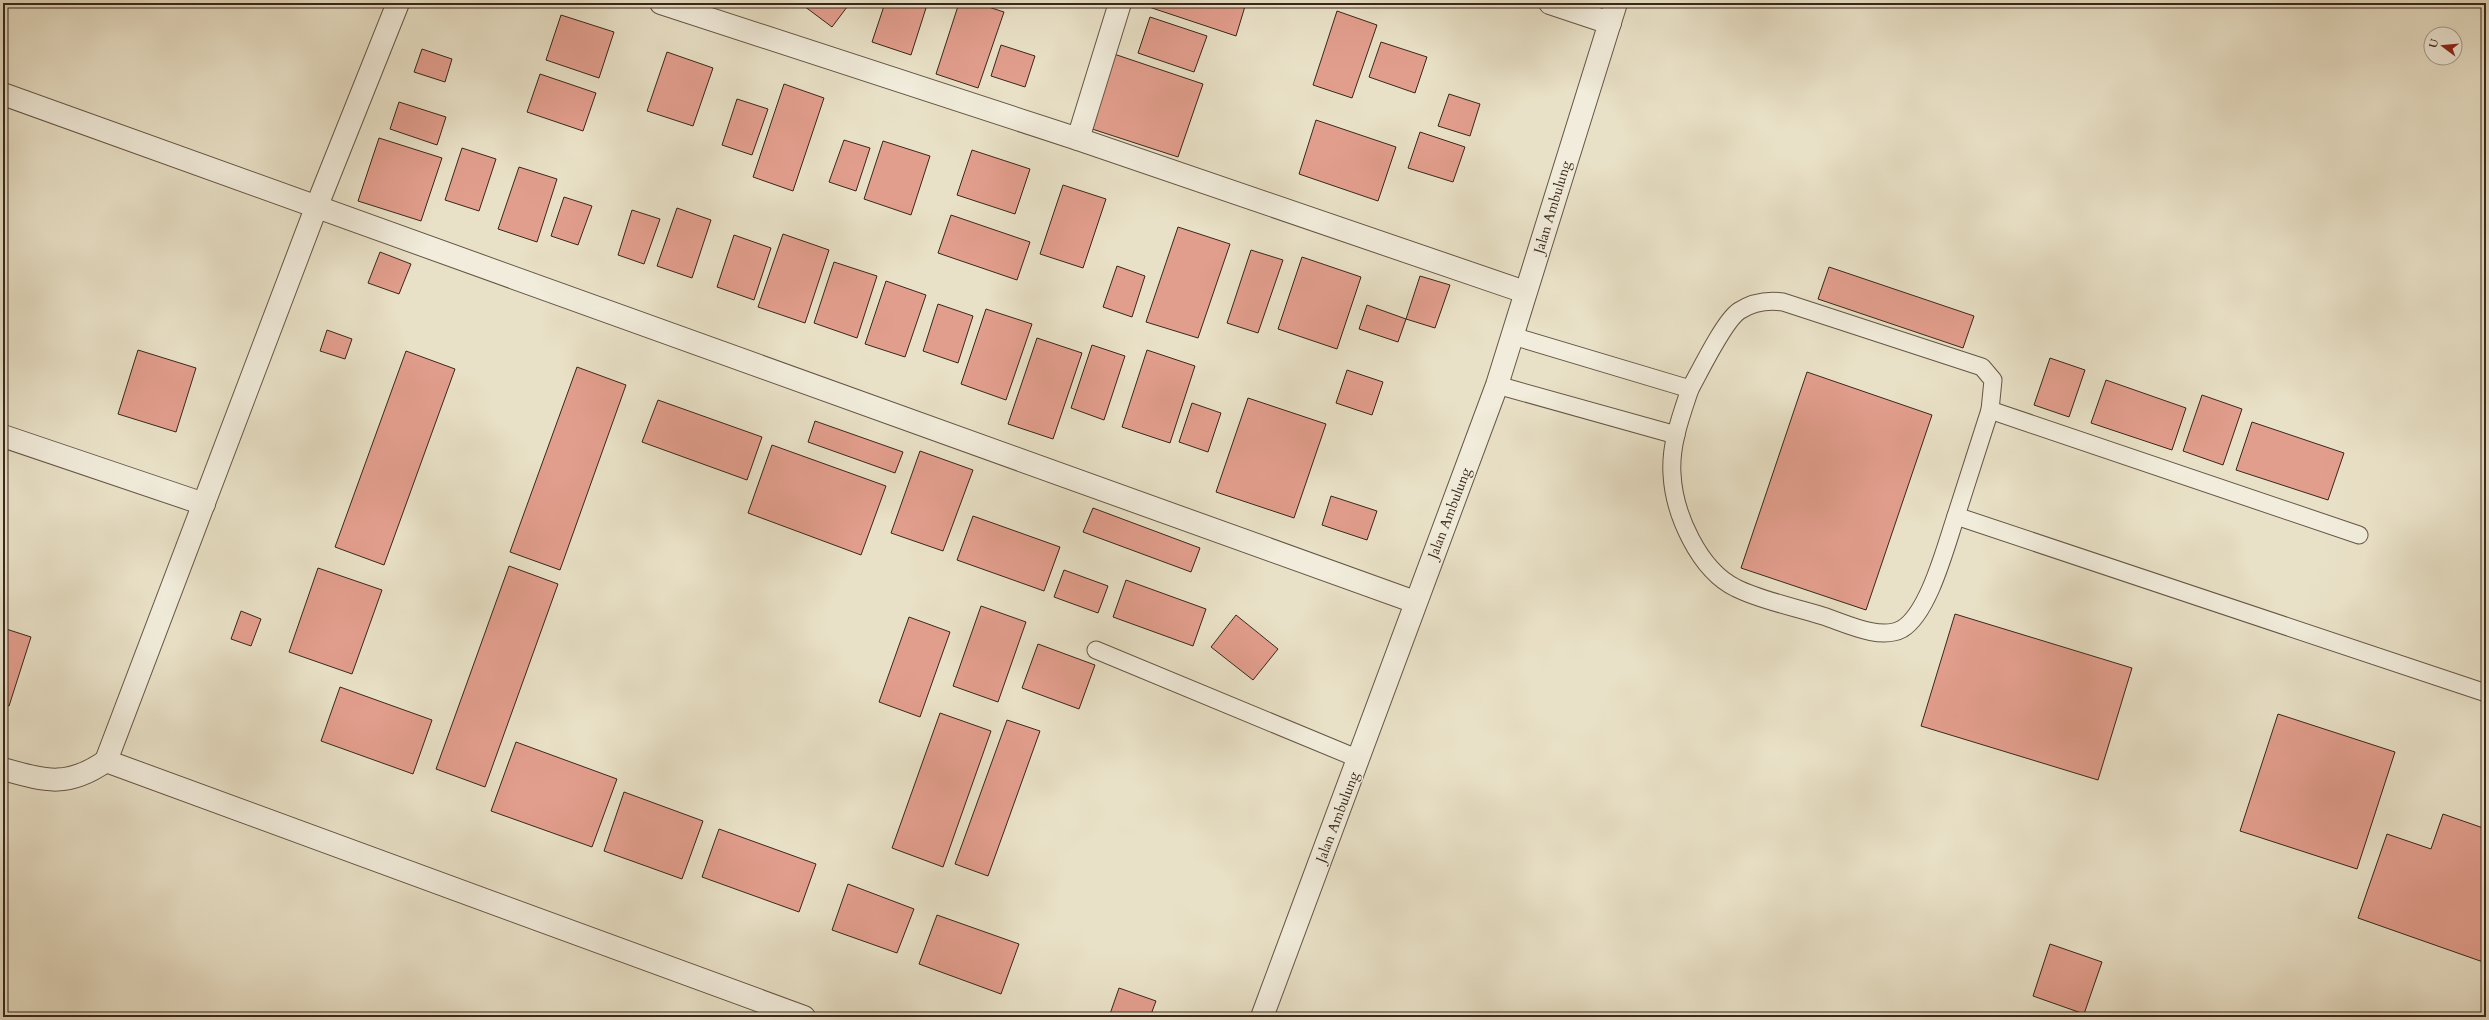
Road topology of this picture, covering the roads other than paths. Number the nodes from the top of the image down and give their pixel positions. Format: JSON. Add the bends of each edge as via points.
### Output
{"nodes":[{"id":1,"x":398,"y":3,"type":"edge"},
{"id":2,"x":661,"y":3,"type":"edge"},
{"id":3,"x":1120,"y":3,"type":"edge"},
{"id":4,"x":1550,"y":3,"type":"edge"},
{"id":5,"x":1613,"y":13,"type":"edge"},
{"id":6,"x":3,"y":94,"type":"edge"},
{"id":7,"x":1078,"y":139,"type":"junction"},
{"id":8,"x":316,"y":208,"type":"junction"},
{"id":9,"x":1525,"y":292,"type":"junction"},
{"id":10,"x":1513,"y":336,"type":"junction"},
{"id":11,"x":1497,"y":385,"type":"junction"},
{"id":12,"x":1690,"y":388,"type":"junction"},
{"id":13,"x":1990,"y":410,"type":"junction"},
{"id":14,"x":1676,"y":435,"type":"junction"},
{"id":15,"x":3,"y":436,"type":"edge"},
{"id":16,"x":204,"y":504,"type":"junction"},
{"id":17,"x":1956,"y":516,"type":"junction"},
{"id":18,"x":2359,"y":535,"type":"dead end"},
{"id":19,"x":1416,"y":602,"type":"junction"},
{"id":20,"x":1096,"y":650,"type":"dead end"},
{"id":21,"x":2486,"y":693,"type":"edge"},
{"id":22,"x":1358,"y":759,"type":"junction"},
{"id":23,"x":106,"y":761,"type":"junction"},
{"id":24,"x":3,"y":769,"type":"edge"},
{"id":25,"x":804,"y":1017,"type":"edge"},
{"id":26,"x":1262,"y":1017,"type":"edge"}],
"edges":[{"from":1,"to":8,"type":"street"},
{"from":2,"to":7,"type":"street"},
{"from":3,"to":7,"type":"street"},
{"from":4,"to":5,"type":"street"},
{"from":5,"to":9,"type":"street","name":"Jalan Ambulung"},
{"from":6,"to":8,"type":"street"},
{"from":7,"to":9,"type":"street"},
{"from":8,"to":16,"type":"street"},
{"from":8,"to":19,"type":"street"},
{"from":9,"to":10,"type":"street","name":"Jalan Ambulung"},
{"from":10,"to":11,"type":"street","name":"Jalan Ambulung"},
{"from":10,"to":12,"type":"lane"},
{"from":11,"to":14,"type":"lane"},
{"from":11,"to":19,"type":"street","name":"Jalan Ambulung"},
{"from":12,"to":13,"type":"lane","via":[[1727,324],[1738,311],[1767,300],[1783,302],[1982,367],[1993,380]]},
{"from":12,"to":14,"type":"lane"},
{"from":13,"to":17,"type":"lane"},
{"from":13,"to":18,"type":"lane"},
{"from":14,"to":17,"type":"lane","via":[[1672,474],[1675,497],[1692,543],[1710,569],[1736,588],[1873,631],[1901,629],[1914,620],[1926,601]]},
{"from":15,"to":16,"type":"street"},
{"from":16,"to":23,"type":"street"},
{"from":17,"to":21,"type":"lane"},
{"from":19,"to":22,"type":"street","name":"Jalan Ambulung"},
{"from":20,"to":22,"type":"lane"},
{"from":22,"to":26,"type":"street","name":"Jalan Ambulung"},
{"from":23,"to":24,"type":"street","via":[[89,772],[70,779],[39,779]]},
{"from":23,"to":25,"type":"street"}]}
